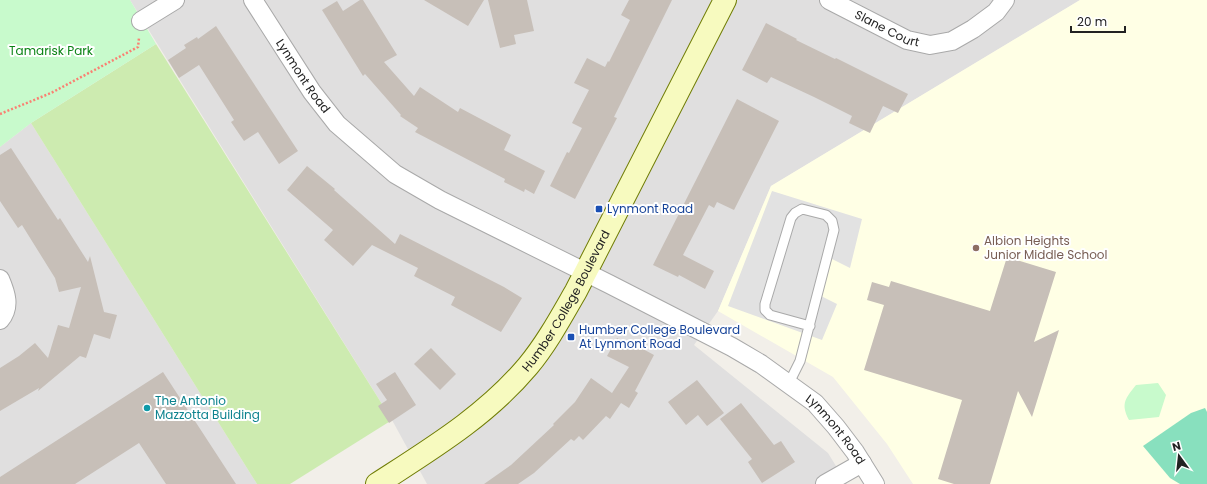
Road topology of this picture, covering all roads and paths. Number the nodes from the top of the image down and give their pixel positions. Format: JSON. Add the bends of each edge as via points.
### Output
{"nodes":[{"id":1,"x":175,"y":0,"type":"edge"},
{"id":2,"x":253,"y":0,"type":"edge"},
{"id":3,"x":724,"y":0,"type":"edge"},
{"id":4,"x":829,"y":0,"type":"edge"},
{"id":5,"x":1005,"y":0,"type":"edge"},
{"id":6,"x":141,"y":21,"type":"joint"},
{"id":7,"x":0,"y":114,"type":"edge"},
{"id":8,"x":585,"y":272,"type":"junction"},
{"id":9,"x":0,"y":279,"type":"edge"},
{"id":10,"x":0,"y":320,"type":"edge"},
{"id":11,"x":810,"y":326,"type":"junction"},
{"id":12,"x":789,"y":383,"type":"junction"},
{"id":13,"x":862,"y":462,"type":"junction"},
{"id":14,"x":377,"y":484,"type":"edge"},
{"id":15,"x":825,"y":484,"type":"edge"},
{"id":16,"x":875,"y":484,"type":"edge"}],
"edges":[{"from":1,"to":6,"type":"street"},
{"from":2,"to":8,"type":"street","name":"Lynmont Road","via":[[312,92],[337,124],[390,170],[440,200]]},
{"from":3,"to":8,"type":"street","name":"Humber College Boulevard"},
{"from":4,"to":5,"type":"street","name":"Slane Court","via":[[907,40],[930,45],[952,41],[973,29],[996,12]]},
{"from":6,"to":7,"type":"path","via":[[138,47],[51,92]]},
{"from":8,"to":12,"type":"street","name":"Lynmont Road","via":[[732,347]]},
{"from":8,"to":14,"type":"street","name":"Humber College Boulevard","via":[[551,334],[528,366],[501,394],[469,423]]},
{"from":9,"to":10,"type":"street","via":[[7,296],[6,313]]},
{"from":11,"to":11,"type":"lane","via":[[834,230],[832,221],[826,215],[802,209],[795,212],[791,218],[765,310],[770,315]]},
{"from":11,"to":12,"type":"lane","via":[[800,361]]},
{"from":12,"to":13,"type":"street","name":"Lynmont Road","via":[[815,403]]},
{"from":13,"to":15,"type":"street"},
{"from":13,"to":16,"type":"street","name":"Lynmont Road"}]}
